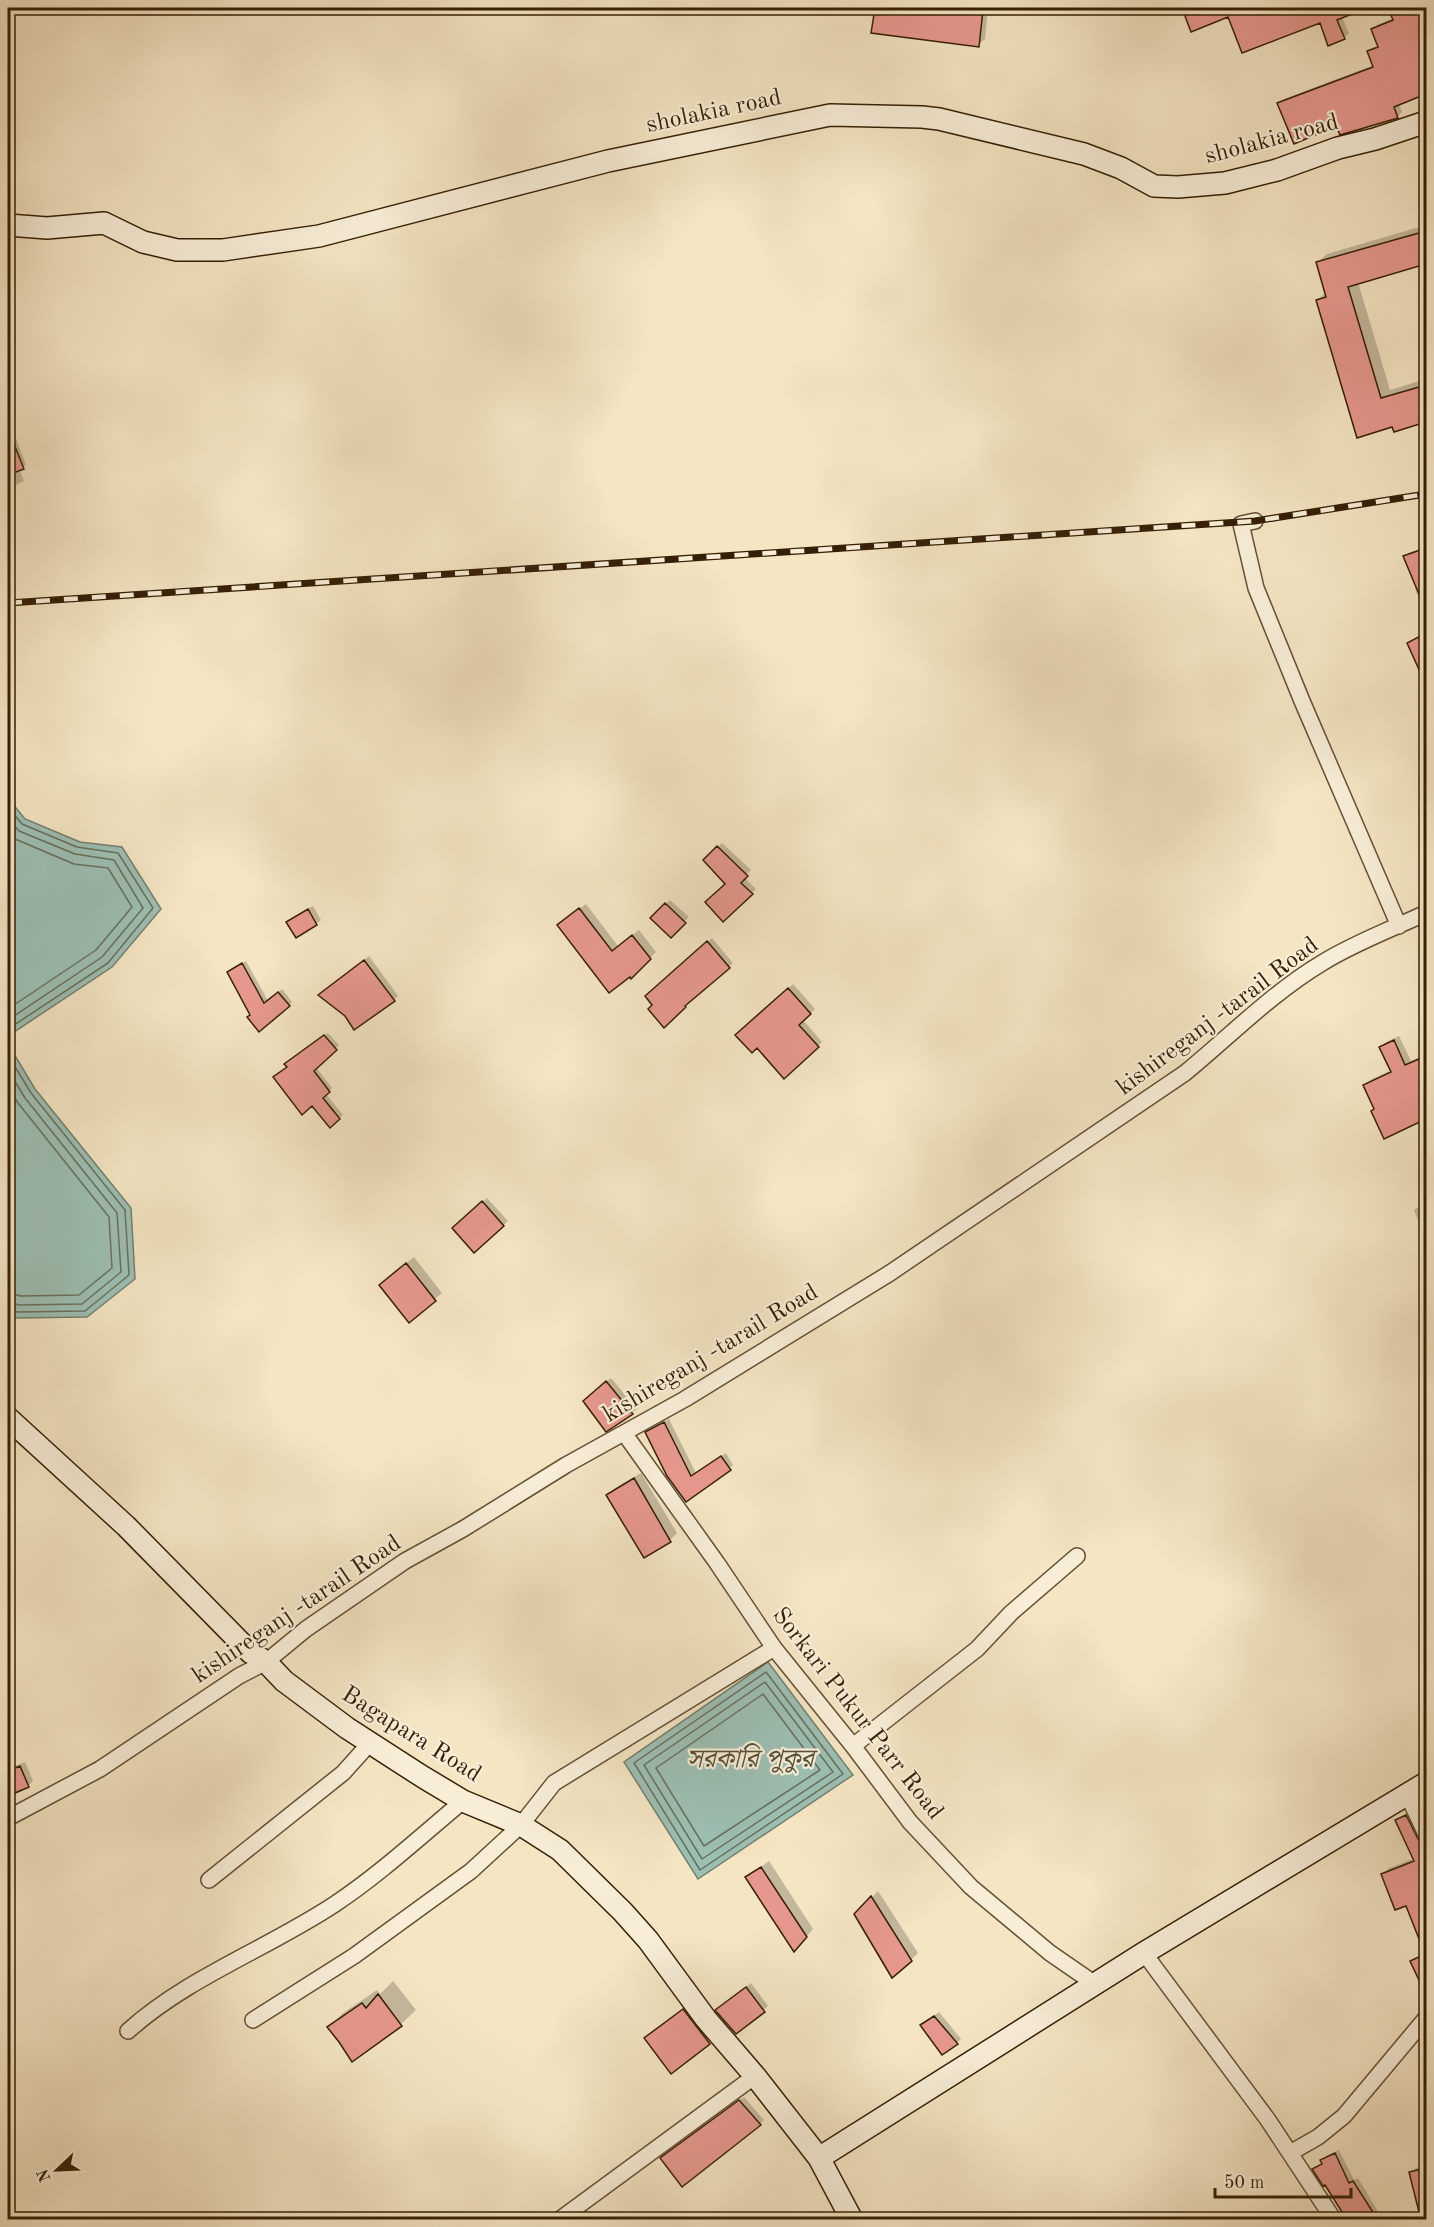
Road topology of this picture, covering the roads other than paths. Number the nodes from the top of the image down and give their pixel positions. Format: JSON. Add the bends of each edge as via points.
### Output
{"nodes":[{"id":1,"x":1426,"y":122,"type":"edge"},
{"id":2,"x":8,"y":225,"type":"edge"},
{"id":3,"x":1255,"y":522,"type":"dead end"},
{"id":4,"x":1426,"y":913,"type":"edge"},
{"id":5,"x":1399,"y":926,"type":"junction"},
{"id":6,"x":8,"y":1418,"type":"edge"},
{"id":7,"x":624,"y":1433,"type":"junction"},
{"id":8,"x":1077,"y":1556,"type":"dead end"},
{"id":9,"x":774,"y":1648,"type":"junction"},
{"id":10,"x":266,"y":1662,"type":"junction"},
{"id":11,"x":370,"y":1743,"type":"junction"},
{"id":12,"x":853,"y":1746,"type":"junction"},
{"id":13,"x":1426,"y":1783,"type":"edge"},
{"id":14,"x":1407,"y":1794,"type":"junction"},
{"id":15,"x":463,"y":1802,"type":"junction"},
{"id":16,"x":8,"y":1818,"type":"edge"},
{"id":17,"x":521,"y":1825,"type":"junction"},
{"id":18,"x":1426,"y":1834,"type":"edge"},
{"id":19,"x":209,"y":1880,"type":"dead end"},
{"id":20,"x":1144,"y":1953,"type":"junction"},
{"id":21,"x":1095,"y":1984,"type":"junction"},
{"id":22,"x":1426,"y":2018,"type":"edge"},
{"id":23,"x":253,"y":2020,"type":"dead end"},
{"id":24,"x":128,"y":2031,"type":"dead end"},
{"id":25,"x":755,"y":2076,"type":"junction"},
{"id":26,"x":1290,"y":2153,"type":"junction"},
{"id":27,"x":819,"y":2158,"type":"junction"},
{"id":28,"x":559,"y":2220,"type":"edge"},
{"id":29,"x":852,"y":2220,"type":"edge"},
{"id":30,"x":1334,"y":2220,"type":"edge"}],
"edges":[{"from":1,"to":2,"type":"street","name":"sholakia road","via":[[1277,170],[1225,183],[1178,188],[1154,186],[1084,154],[939,119],[830,115],[608,161],[319,236],[223,250],[177,250],[143,242],[104,223],[47,228]]},
{"from":3,"to":5,"type":"street","via":[[1241,524],[1256,588]]},
{"from":4,"to":5,"type":"street","name":"kishireganj -tarail Road"},
{"from":5,"to":7,"type":"street","name":"kishireganj -tarail Road","via":[[1322,963],[1255,1012],[1166,1087],[890,1273],[778,1344]]},
{"from":6,"to":10,"type":"street","name":"Bagapara Road","via":[[126,1526],[250,1652]]},
{"from":7,"to":9,"type":"street","name":"Sorkari Pukur Parr Road"},
{"from":7,"to":10,"type":"street","name":"kishireganj -tarail Road","via":[[405,1561],[306,1629]]},
{"from":8,"to":12,"type":"street","via":[[1011,1613],[977,1649]]},
{"from":9,"to":12,"type":"street","name":"Sorkari Pukur Parr Road"},
{"from":9,"to":17,"type":"street","via":[[554,1783]]},
{"from":10,"to":11,"type":"street","name":"Bagapara Road","via":[[284,1681]]},
{"from":10,"to":16,"type":"street","name":"kishireganj -tarail Road","via":[[100,1769]]},
{"from":11,"to":15,"type":"street","name":"Bagapara Road"},
{"from":11,"to":19,"type":"street","via":[[344,1773]]},
{"from":12,"to":21,"type":"street","name":"Sorkari Pukur Parr Road","via":[[910,1822],[971,1887],[1050,1953]]},
{"from":13,"to":14,"type":"street"},
{"from":14,"to":18,"type":"street"},
{"from":14,"to":20,"type":"street"},
{"from":15,"to":17,"type":"street","name":"Bagapara Road"},
{"from":15,"to":24,"type":"street","via":[[334,1904],[150,2011]]},
{"from":17,"to":23,"type":"street","via":[[462,1878],[354,1956]]},
{"from":17,"to":25,"type":"street","name":"Bagapara Road","via":[[560,1850],[623,1912]]},
{"from":20,"to":21,"type":"street"},
{"from":20,"to":26,"type":"street"},
{"from":21,"to":27,"type":"street"},
{"from":22,"to":26,"type":"street","via":[[1344,2116]]},
{"from":25,"to":27,"type":"street","name":"Bagapara Road"},
{"from":25,"to":28,"type":"street"},
{"from":26,"to":30,"type":"street"},
{"from":27,"to":29,"type":"street","name":"Bagapara Road"}]}
